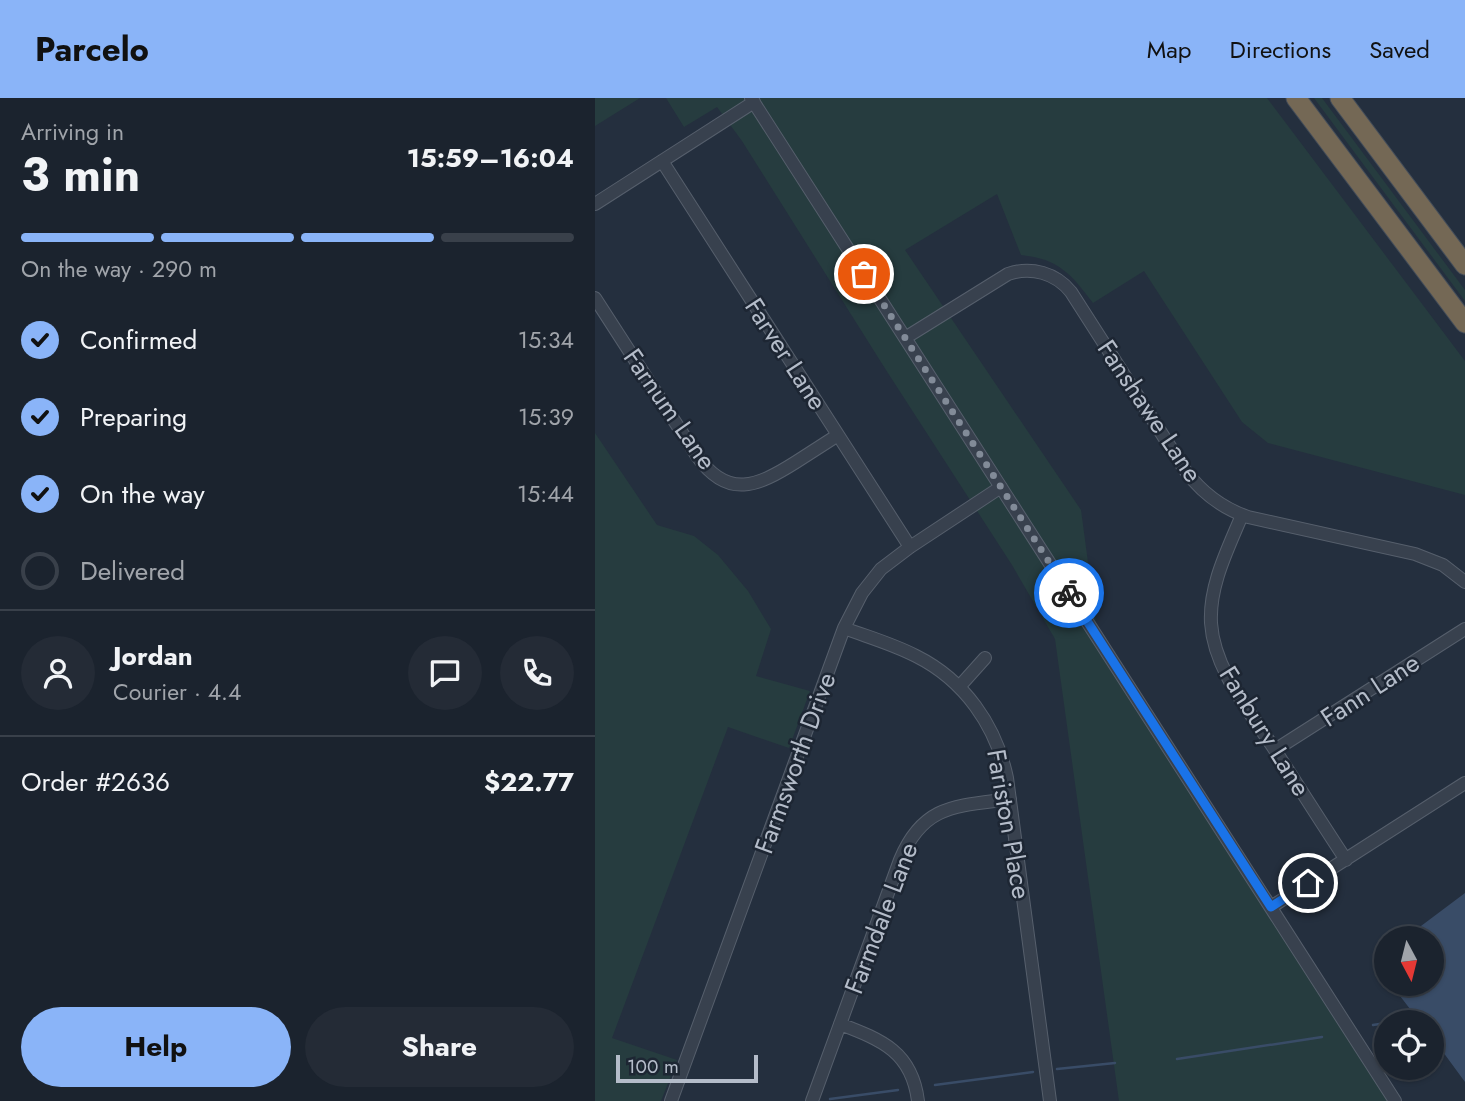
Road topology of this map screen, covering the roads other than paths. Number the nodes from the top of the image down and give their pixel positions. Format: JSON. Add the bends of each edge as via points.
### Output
{"nodes":[{"id":1,"x":1296,"y":98,"type":"edge"},
{"id":2,"x":1340,"y":98,"type":"edge"},
{"id":3,"x":752,"y":100,"type":"edge"},
{"id":4,"x":662,"y":161,"type":"junction"},
{"id":5,"x":595,"y":204,"type":"edge"},
{"id":6,"x":1465,"y":265,"type":"edge"},
{"id":7,"x":595,"y":298,"type":"edge"},
{"id":8,"x":1465,"y":323,"type":"edge"},
{"id":9,"x":905,"y":338,"type":"junction"},
{"id":10,"x":838,"y":435,"type":"junction"},
{"id":11,"x":1001,"y":487,"type":"junction"},
{"id":12,"x":1242,"y":515,"type":"junction"},
{"id":13,"x":910,"y":547,"type":"junction"},
{"id":14,"x":1465,"y":582,"type":"edge"},
{"id":15,"x":844,"y":628,"type":"junction"},
{"id":16,"x":1465,"y":629,"type":"edge"},
{"id":17,"x":985,"y":658,"type":"dead end"},
{"id":18,"x":959,"y":687,"type":"junction"},
{"id":19,"x":1275,"y":750,"type":"junction"},
{"id":20,"x":1465,"y":783,"type":"edge"},
{"id":21,"x":1010,"y":799,"type":"junction"},
{"id":22,"x":1346,"y":860,"type":"junction"},
{"id":23,"x":1271,"y":907,"type":"junction"},
{"id":24,"x":840,"y":1024,"type":"junction"},
{"id":25,"x":671,"y":1101,"type":"edge"},
{"id":26,"x":812,"y":1101,"type":"edge"},
{"id":27,"x":918,"y":1101,"type":"edge"},
{"id":28,"x":1050,"y":1101,"type":"edge"},
{"id":29,"x":1395,"y":1101,"type":"edge"}],
"edges":[{"from":1,"to":8,"type":"highway"},
{"from":2,"to":6,"type":"highway"},
{"from":3,"to":4,"type":"street"},
{"from":3,"to":9,"type":"street"},
{"from":4,"to":5,"type":"street"},
{"from":4,"to":10,"type":"street","name":"Farver Lane"},
{"from":7,"to":10,"type":"street","name":"Farnum Lane","via":[[697,456],[721,479],[740,484],[762,481]]},
{"from":9,"to":11,"type":"street"},
{"from":9,"to":12,"type":"street","name":"Fanshawe Lane","via":[[1008,274],[1030,270],[1053,277],[1071,292],[1190,476],[1215,500]]},
{"from":10,"to":13,"type":"street","name":"Farver Lane"},
{"from":11,"to":13,"type":"street","name":"Farmsworth Drive"},
{"from":11,"to":23,"type":"street"},
{"from":12,"to":14,"type":"street","name":"Fanshawe Lane","via":[[1415,554],[1443,565]]},
{"from":12,"to":19,"type":"street","name":"Fanbury Lane","via":[[1216,583],[1212,629],[1228,677]]},
{"from":13,"to":15,"type":"street","name":"Farmsworth Drive","via":[[867,584]]},
{"from":15,"to":18,"type":"street","name":"Fariston Place","via":[[916,656]]},
{"from":15,"to":25,"type":"street","name":"Farmsworth Drive"},
{"from":16,"to":19,"type":"street","name":"Fann Lane"},
{"from":17,"to":18,"type":"street"},
{"from":18,"to":21,"type":"street","name":"Fariston Place","via":[[995,739]]},
{"from":19,"to":22,"type":"street","name":"Fanbury Lane"},
{"from":20,"to":22,"type":"street"},
{"from":21,"to":24,"type":"street","name":"Farmdale Lane","via":[[947,809],[915,832],[900,860]]},
{"from":21,"to":28,"type":"street","name":"Fariston Place"},
{"from":22,"to":23,"type":"street"},
{"from":23,"to":29,"type":"street"},
{"from":24,"to":26,"type":"street","name":"Farmdale Lane"},
{"from":24,"to":27,"type":"street","via":[[897,1053],[911,1072]]}]}
